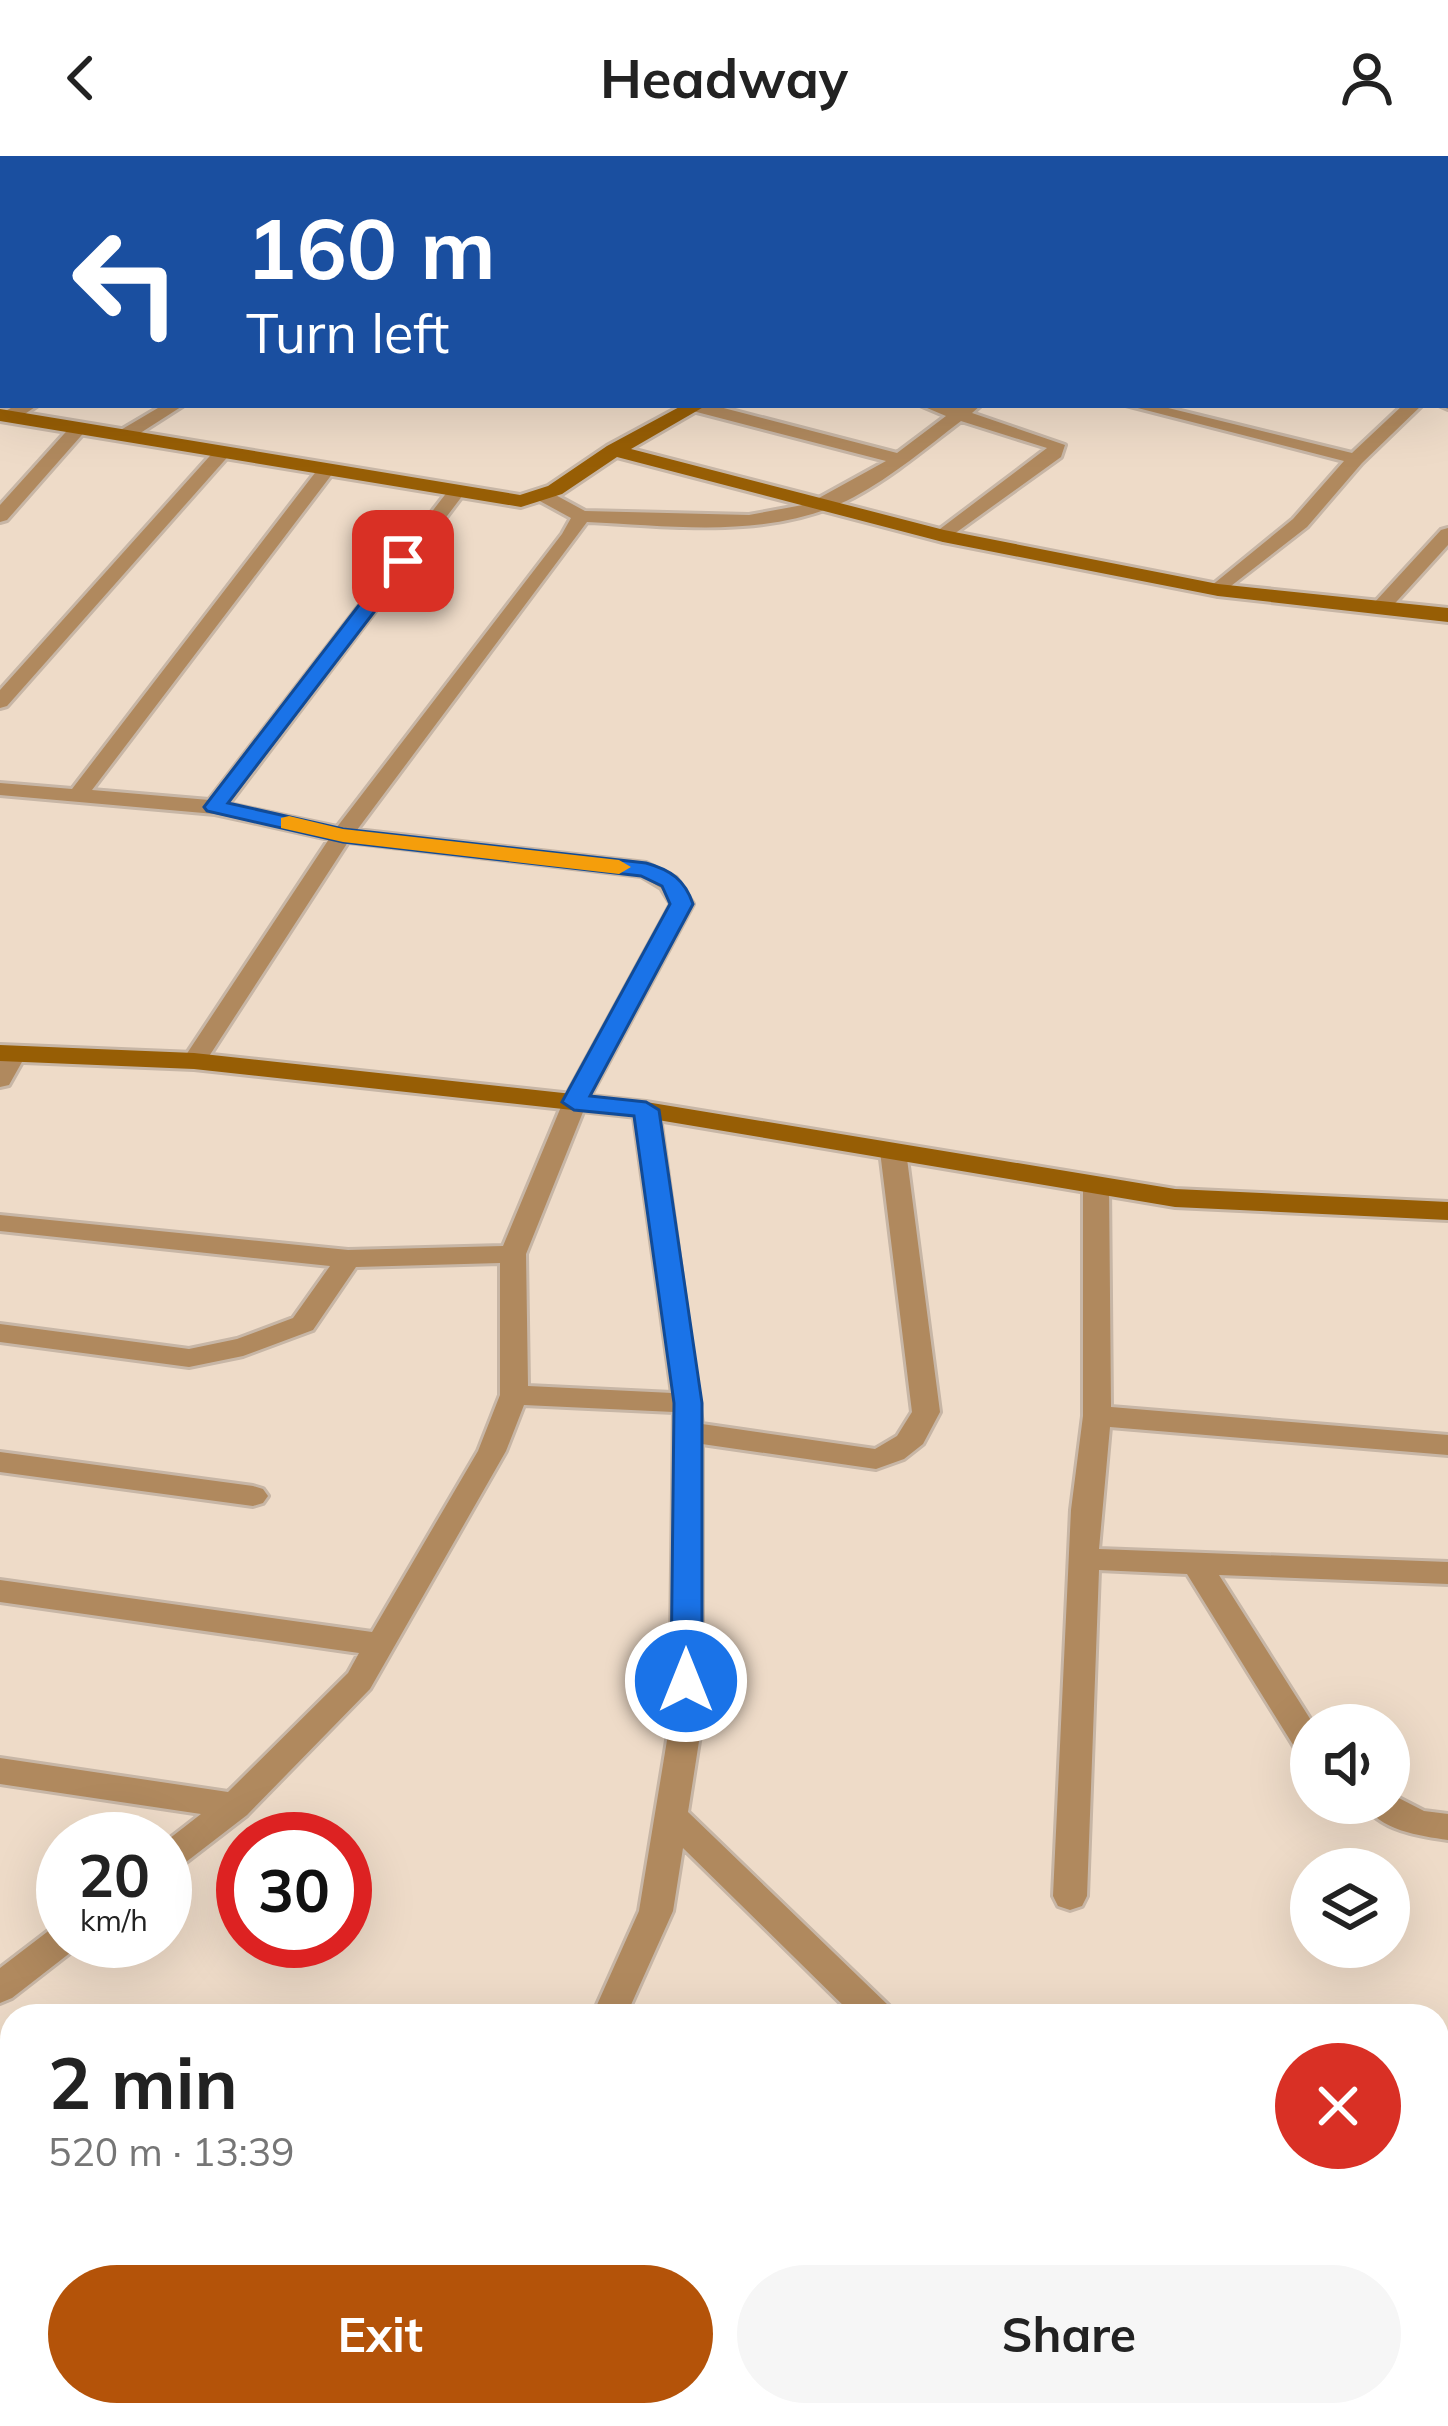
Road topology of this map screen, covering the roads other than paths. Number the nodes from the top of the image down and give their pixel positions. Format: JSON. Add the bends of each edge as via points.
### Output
{"nodes":[{"id":1,"x":170,"y":408,"type":"edge"},
{"id":2,"x":692,"y":408,"type":"edge"},
{"id":3,"x":704,"y":408,"type":"edge"},
{"id":4,"x":1147,"y":408,"type":"edge"},
{"id":5,"x":1410,"y":408,"type":"edge"},
{"id":6,"x":966,"y":409,"type":"edge"},
{"id":7,"x":5,"y":416,"type":"edge"},
{"id":8,"x":79,"y":428,"type":"junction"},
{"id":9,"x":125,"y":435,"type":"junction"},
{"id":10,"x":614,"y":450,"type":"junction"},
{"id":11,"x":223,"y":452,"type":"junction"},
{"id":12,"x":897,"y":458,"type":"junction"},
{"id":13,"x":1356,"y":459,"type":"junction"},
{"id":14,"x":327,"y":469,"type":"junction"},
{"id":15,"x":457,"y":491,"type":"junction"},
{"id":16,"x":544,"y":496,"type":"junction"},
{"id":17,"x":816,"y":506,"type":"junction"},
{"id":18,"x":0,"y":516,"type":"edge"},
{"id":19,"x":581,"y":516,"type":"junction"},
{"id":20,"x":1448,"y":535,"type":"edge"},
{"id":21,"x":943,"y":536,"type":"junction"},
{"id":22,"x":1218,"y":590,"type":"junction"},
{"id":23,"x":1381,"y":608,"type":"junction"},
{"id":24,"x":1448,"y":615,"type":"edge"},
{"id":25,"x":0,"y":702,"type":"edge"},
{"id":26,"x":0,"y":789,"type":"edge"},
{"id":27,"x":76,"y":796,"type":"junction"},
{"id":28,"x":214,"y":807,"type":"junction"},
{"id":29,"x":343,"y":835,"type":"junction"},
{"id":30,"x":8,"y":1053,"type":"edge"},
{"id":31,"x":194,"y":1060,"type":"junction"},
{"id":32,"x":0,"y":1080,"type":"edge"},
{"id":33,"x":574,"y":1102,"type":"junction"},
{"id":34,"x":646,"y":1110,"type":"junction"},
{"id":35,"x":893,"y":1151,"type":"junction"},
{"id":36,"x":1096,"y":1185,"type":"junction"},
{"id":37,"x":1448,"y":1211,"type":"edge"},
{"id":38,"x":0,"y":1223,"type":"edge"},
{"id":39,"x":512,"y":1254,"type":"junction"},
{"id":40,"x":348,"y":1259,"type":"junction"},
{"id":41,"x":0,"y":1333,"type":"edge"},
{"id":42,"x":514,"y":1395,"type":"junction"},
{"id":43,"x":1097,"y":1416,"type":"junction"},
{"id":44,"x":688,"y":1417,"type":"junction"},
{"id":45,"x":1448,"y":1445,"type":"edge"},
{"id":46,"x":0,"y":1462,"type":"edge"},
{"id":47,"x":254,"y":1496,"type":"dead end"},
{"id":48,"x":1084,"y":1559,"type":"junction"},
{"id":49,"x":1196,"y":1563,"type":"junction"},
{"id":50,"x":1448,"y":1573,"type":"edge"},
{"id":51,"x":0,"y":1591,"type":"edge"},
{"id":52,"x":382,"y":1645,"type":"junction"},
{"id":53,"x":1290,"y":1713,"type":"edge"},
{"id":54,"x":0,"y":1771,"type":"edge"},
{"id":55,"x":235,"y":1806,"type":"junction"},
{"id":56,"x":671,"y":1816,"type":"junction"},
{"id":57,"x":1410,"y":1819,"type":"edge"},
{"id":58,"x":1448,"y":1827,"type":"edge"},
{"id":59,"x":192,"y":1839,"type":"edge"},
{"id":60,"x":1070,"y":1895,"type":"dead end"},
{"id":61,"x":36,"y":1960,"type":"edge"},
{"id":62,"x":0,"y":1988,"type":"edge"},
{"id":63,"x":614,"y":2004,"type":"edge"},
{"id":64,"x":865,"y":2004,"type":"edge"}],
"edges":[{"from":1,"to":9,"type":"street"},
{"from":2,"to":10,"type":"street"},
{"from":3,"to":12,"type":"street"},
{"from":4,"to":13,"type":"street"},
{"from":5,"to":13,"type":"street"},
{"from":6,"to":12,"type":"street"},
{"from":6,"to":21,"type":"street","via":[[1049,440],[1055,453]]},
{"from":7,"to":8,"type":"street"},
{"from":8,"to":9,"type":"street"},
{"from":8,"to":18,"type":"street"},
{"from":9,"to":11,"type":"street"},
{"from":10,"to":16,"type":"street"},
{"from":10,"to":17,"type":"street"},
{"from":11,"to":14,"type":"street"},
{"from":11,"to":25,"type":"street"},
{"from":12,"to":17,"type":"street"},
{"from":13,"to":22,"type":"street","via":[[1300,523]]},
{"from":14,"to":15,"type":"street"},
{"from":14,"to":27,"type":"street"},
{"from":15,"to":16,"type":"street","via":[[509,500]]},
{"from":15,"to":28,"type":"street"},
{"from":16,"to":19,"type":"street"},
{"from":17,"to":19,"type":"street","via":[[747,519]]},
{"from":17,"to":21,"type":"street"},
{"from":19,"to":29,"type":"street"},
{"from":20,"to":23,"type":"street"},
{"from":21,"to":22,"type":"street"},
{"from":22,"to":23,"type":"street"},
{"from":23,"to":24,"type":"street"},
{"from":26,"to":27,"type":"street"},
{"from":27,"to":28,"type":"street"},
{"from":28,"to":29,"type":"street"},
{"from":29,"to":31,"type":"street"},
{"from":29,"to":33,"type":"street","via":[[646,870],[670,881],[682,904]]},
{"from":30,"to":31,"type":"street"},
{"from":30,"to":32,"type":"street"},
{"from":31,"to":33,"type":"street"},
{"from":33,"to":34,"type":"street"},
{"from":33,"to":39,"type":"street"},
{"from":34,"to":35,"type":"street"},
{"from":34,"to":44,"type":"street"},
{"from":35,"to":36,"type":"street"},
{"from":35,"to":44,"type":"street","via":[[926,1412],[918,1432],[901,1452],[876,1459]]},
{"from":36,"to":37,"type":"street","via":[[1175,1198]]},
{"from":36,"to":43,"type":"street"},
{"from":38,"to":40,"type":"street"},
{"from":39,"to":40,"type":"street"},
{"from":39,"to":42,"type":"street"},
{"from":40,"to":41,"type":"street","via":[[303,1324],[243,1347],[189,1358]]},
{"from":42,"to":44,"type":"street"},
{"from":42,"to":52,"type":"street","via":[[492,1450]]},
{"from":43,"to":45,"type":"street"},
{"from":43,"to":48,"type":"street"},
{"from":44,"to":56,"type":"street","via":[[686,1723]]},
{"from":46,"to":47,"type":"street"},
{"from":48,"to":49,"type":"street"},
{"from":48,"to":60,"type":"street"},
{"from":49,"to":50,"type":"street"},
{"from":49,"to":53,"type":"street"},
{"from":51,"to":52,"type":"street"},
{"from":52,"to":55,"type":"street","via":[[359,1681]]},
{"from":54,"to":55,"type":"street"},
{"from":55,"to":59,"type":"street"},
{"from":56,"to":63,"type":"street","via":[[656,1911]]},
{"from":56,"to":64,"type":"street"},
{"from":57,"to":58,"type":"street"},
{"from":61,"to":62,"type":"street"}]}
